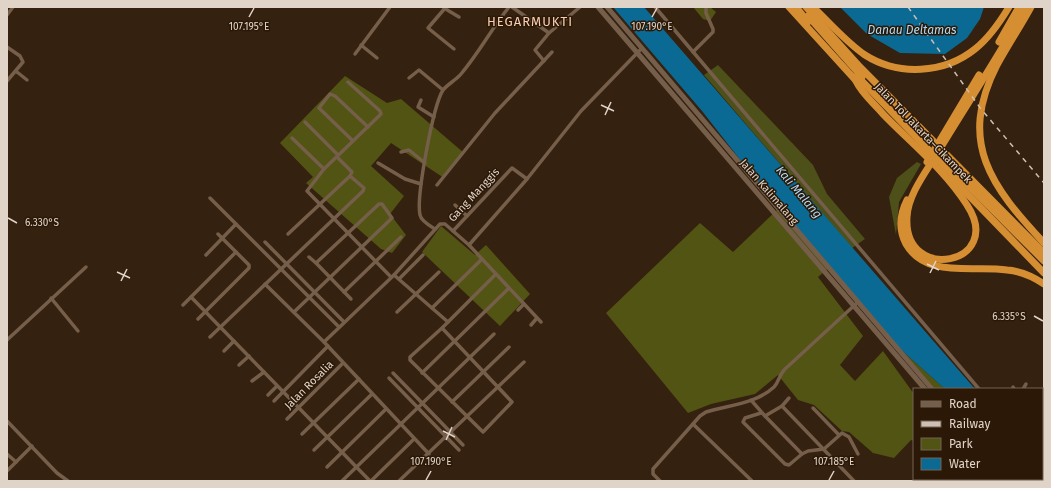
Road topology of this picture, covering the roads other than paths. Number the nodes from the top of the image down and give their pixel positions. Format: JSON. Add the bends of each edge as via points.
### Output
{"nodes":[{"id":1,"x":13,"y":7,"type":"edge"},
{"id":2,"x":390,"y":7,"type":"edge"},
{"id":3,"x":511,"y":7,"type":"edge"},
{"id":4,"x":580,"y":7,"type":"edge"},
{"id":5,"x":598,"y":7,"type":"edge"},
{"id":6,"x":606,"y":7,"type":"edge"},
{"id":7,"x":655,"y":7,"type":"edge"},
{"id":8,"x":706,"y":7,"type":"edge"},
{"id":9,"x":789,"y":7,"type":"edge"},
{"id":10,"x":796,"y":7,"type":"edge"},
{"id":11,"x":800,"y":7,"type":"edge"},
{"id":12,"x":806,"y":7,"type":"edge"},
{"id":13,"x":813,"y":7,"type":"edge"},
{"id":14,"x":1010,"y":7,"type":"edge"},
{"id":15,"x":1030,"y":7,"type":"edge"},
{"id":16,"x":445,"y":8,"type":"edge"},
{"id":17,"x":1023,"y":10,"type":"edge"},
{"id":18,"x":7,"y":15,"type":"edge"},
{"id":19,"x":459,"y":17,"type":"dead end"},
{"id":20,"x":549,"y":33,"type":"junction"},
{"id":21,"x":361,"y":45,"type":"junction"},
{"id":22,"x":7,"y":47,"type":"edge"},
{"id":23,"x":642,"y":48,"type":"junction"},
{"id":24,"x":454,"y":49,"type":"dead end"},
{"id":25,"x":552,"y":52,"type":"dead end"},
{"id":26,"x":693,"y":52,"type":"junction"},
{"id":27,"x":637,"y":53,"type":"junction"},
{"id":28,"x":355,"y":54,"type":"dead end"},
{"id":29,"x":378,"y":58,"type":"dead end"},
{"id":30,"x":544,"y":61,"type":"junction"},
{"id":31,"x":17,"y":72,"type":"junction"},
{"id":32,"x":409,"y":78,"type":"dead end"},
{"id":33,"x":27,"y":80,"type":"dead end"},
{"id":34,"x":7,"y":81,"type":"edge"},
{"id":35,"x":856,"y":81,"type":"junction"},
{"id":36,"x":348,"y":82,"type":"dead end"},
{"id":37,"x":443,"y":90,"type":"junction"},
{"id":38,"x":421,"y":100,"type":"dead end"},
{"id":39,"x":434,"y":117,"type":"junction"},
{"id":40,"x":305,"y":122,"type":"dead end"},
{"id":41,"x":368,"y":127,"type":"junction"},
{"id":42,"x":292,"y":138,"type":"dead end"},
{"id":43,"x":353,"y":141,"type":"junction"},
{"id":44,"x":401,"y":152,"type":"dead end"},
{"id":45,"x":337,"y":156,"type":"junction"},
{"id":46,"x":378,"y":163,"type":"dead end"},
{"id":47,"x":425,"y":163,"type":"junction"},
{"id":48,"x":324,"y":170,"type":"junction"},
{"id":49,"x":923,"y":173,"type":"junction"},
{"id":50,"x":350,"y":176,"type":"junction"},
{"id":51,"x":527,"y":179,"type":"junction"},
{"id":52,"x":421,"y":184,"type":"junction"},
{"id":53,"x":437,"y":185,"type":"dead end"},
{"id":54,"x":210,"y":198,"type":"dead end"},
{"id":55,"x":319,"y":204,"type":"junction"},
{"id":56,"x":455,"y":206,"type":"dead end"},
{"id":57,"x":467,"y":216,"type":"junction"},
{"id":58,"x":333,"y":218,"type":"junction"},
{"id":59,"x":236,"y":224,"type":"junction"},
{"id":60,"x":435,"y":229,"type":"junction"},
{"id":61,"x":453,"y":231,"type":"junction"},
{"id":62,"x":347,"y":233,"type":"junction"},
{"id":63,"x":218,"y":234,"type":"dead end"},
{"id":64,"x":288,"y":234,"type":"dead end"},
{"id":65,"x":401,"y":237,"type":"dead end"},
{"id":66,"x":223,"y":238,"type":"junction"},
{"id":67,"x":265,"y":242,"type":"dead end"},
{"id":68,"x":1044,"y":243,"type":"edge"},
{"id":69,"x":469,"y":245,"type":"junction"},
{"id":70,"x":361,"y":247,"type":"junction"},
{"id":71,"x":236,"y":252,"type":"junction"},
{"id":72,"x":1044,"y":253,"type":"edge"},
{"id":73,"x":206,"y":255,"type":"dead end"},
{"id":74,"x":423,"y":255,"type":"dead end"},
{"id":75,"x":309,"y":257,"type":"dead end"},
{"id":76,"x":482,"y":259,"type":"junction"},
{"id":77,"x":375,"y":261,"type":"junction"},
{"id":78,"x":1044,"y":261,"type":"edge"},
{"id":79,"x":316,"y":263,"type":"junction"},
{"id":80,"x":287,"y":264,"type":"junction"},
{"id":81,"x":86,"y":267,"type":"dead end"},
{"id":82,"x":1044,"y":268,"type":"edge"},
{"id":83,"x":282,"y":269,"type":"junction"},
{"id":84,"x":439,"y":272,"type":"dead end"},
{"id":85,"x":1044,"y":273,"type":"edge"},
{"id":86,"x":496,"y":274,"type":"junction"},
{"id":87,"x":393,"y":276,"type":"junction"},
{"id":88,"x":330,"y":278,"type":"junction"},
{"id":89,"x":399,"y":279,"type":"junction"},
{"id":90,"x":265,"y":284,"type":"junction"},
{"id":91,"x":1044,"y":284,"type":"edge"},
{"id":92,"x":509,"y":288,"type":"junction"},
{"id":93,"x":315,"y":292,"type":"junction"},
{"id":94,"x":344,"y":292,"type":"junction"},
{"id":95,"x":415,"y":294,"type":"junction"},
{"id":96,"x":191,"y":297,"type":"junction"},
{"id":97,"x":310,"y":297,"type":"junction"},
{"id":98,"x":51,"y":298,"type":"junction"},
{"id":99,"x":351,"y":299,"type":"dead end"},
{"id":100,"x":524,"y":304,"type":"junction"},
{"id":101,"x":856,"y":304,"type":"junction"},
{"id":102,"x":183,"y":305,"type":"dead end"},
{"id":103,"x":432,"y":308,"type":"junction"},
{"id":104,"x":518,"y":310,"type":"dead end"},
{"id":105,"x":205,"y":312,"type":"junction"},
{"id":106,"x":294,"y":312,"type":"junction"},
{"id":107,"x":397,"y":312,"type":"dead end"},
{"id":108,"x":537,"y":318,"type":"junction"},
{"id":109,"x":198,"y":319,"type":"dead end"},
{"id":110,"x":344,"y":322,"type":"junction"},
{"id":111,"x":448,"y":322,"type":"junction"},
{"id":112,"x":541,"y":322,"type":"dead end"},
{"id":113,"x":531,"y":324,"type":"dead end"},
{"id":114,"x":220,"y":327,"type":"junction"},
{"id":115,"x":339,"y":327,"type":"junction"},
{"id":116,"x":442,"y":328,"type":"junction"},
{"id":117,"x":78,"y":331,"type":"dead end"},
{"id":118,"x":494,"y":334,"type":"dead end"},
{"id":119,"x":210,"y":337,"type":"dead end"},
{"id":120,"x":7,"y":340,"type":"edge"},
{"id":121,"x":234,"y":341,"type":"junction"},
{"id":122,"x":324,"y":342,"type":"junction"},
{"id":123,"x":455,"y":342,"type":"junction"},
{"id":124,"x":328,"y":346,"type":"junction"},
{"id":125,"x":509,"y":347,"type":"dead end"},
{"id":126,"x":224,"y":351,"type":"dead end"},
{"id":127,"x":249,"y":356,"type":"junction"},
{"id":128,"x":470,"y":357,"type":"junction"},
{"id":129,"x":524,"y":362,"type":"dead end"},
{"id":130,"x":343,"y":363,"type":"junction"},
{"id":131,"x":239,"y":365,"type":"dead end"},
{"id":132,"x":264,"y":372,"type":"junction"},
{"id":133,"x":484,"y":372,"type":"junction"},
{"id":134,"x":393,"y":373,"type":"dead end"},
{"id":135,"x":422,"y":373,"type":"junction"},
{"id":136,"x":389,"y":378,"type":"dead end"},
{"id":137,"x":359,"y":379,"type":"junction"},
{"id":138,"x":252,"y":381,"type":"dead end"},
{"id":139,"x":1026,"y":384,"type":"dead end"},
{"id":140,"x":277,"y":386,"type":"junction"},
{"id":141,"x":498,"y":387,"type":"junction"},
{"id":142,"x":437,"y":388,"type":"junction"},
{"id":143,"x":924,"y":388,"type":"edge"},
{"id":144,"x":931,"y":388,"type":"edge"},
{"id":145,"x":978,"y":388,"type":"edge"},
{"id":146,"x":1024,"y":388,"type":"edge"},
{"id":147,"x":283,"y":392,"type":"junction"},
{"id":148,"x":372,"y":394,"type":"junction"},
{"id":149,"x":268,"y":395,"type":"dead end"},
{"id":150,"x":789,"y":398,"type":"dead end"},
{"id":151,"x":751,"y":400,"type":"junction"},
{"id":152,"x":274,"y":402,"type":"dead end"},
{"id":153,"x":422,"y":402,"type":"junction"},
{"id":154,"x":452,"y":402,"type":"junction"},
{"id":155,"x":782,"y":406,"type":"junction"},
{"id":156,"x":298,"y":407,"type":"junction"},
{"id":157,"x":417,"y":407,"type":"junction"},
{"id":158,"x":813,"y":408,"type":"dead end"},
{"id":159,"x":386,"y":409,"type":"junction"},
{"id":160,"x":761,"y":413,"type":"junction"},
{"id":161,"x":765,"y":416,"type":"junction"},
{"id":162,"x":466,"y":418,"type":"junction"},
{"id":163,"x":287,"y":419,"type":"dead end"},
{"id":164,"x":7,"y":421,"type":"edge"},
{"id":165,"x":314,"y":423,"type":"junction"},
{"id":166,"x":400,"y":423,"type":"junction"},
{"id":167,"x":693,"y":424,"type":"junction"},
{"id":168,"x":451,"y":432,"type":"junction"},
{"id":169,"x":302,"y":434,"type":"dead end"},
{"id":170,"x":839,"y":435,"type":"junction"},
{"id":171,"x":446,"y":437,"type":"junction"},
{"id":172,"x":328,"y":438,"type":"junction"},
{"id":173,"x":414,"y":439,"type":"junction"},
{"id":174,"x":463,"y":445,"type":"dead end"},
{"id":175,"x":32,"y":446,"type":"junction"},
{"id":176,"x":824,"y":449,"type":"junction"},
{"id":177,"x":314,"y":450,"type":"dead end"},
{"id":178,"x":458,"y":450,"type":"dead end"},
{"id":179,"x":342,"y":452,"type":"junction"},
{"id":180,"x":7,"y":454,"type":"edge"},
{"id":181,"x":429,"y":454,"type":"junction"},
{"id":182,"x":802,"y":454,"type":"junction"},
{"id":183,"x":858,"y":454,"type":"dead end"},
{"id":184,"x":16,"y":462,"type":"junction"},
{"id":185,"x":356,"y":466,"type":"junction"},
{"id":186,"x":327,"y":467,"type":"dead end"},
{"id":187,"x":7,"y":471,"type":"edge"},
{"id":188,"x":68,"y":481,"type":"edge"},
{"id":189,"x":342,"y":481,"type":"edge"},
{"id":190,"x":371,"y":481,"type":"edge"},
{"id":191,"x":400,"y":481,"type":"edge"},
{"id":192,"x":659,"y":481,"type":"edge"},
{"id":193,"x":752,"y":481,"type":"edge"},
{"id":194,"x":854,"y":481,"type":"edge"}],
"edges":[{"from":1,"to":18,"type":"street"},
{"from":2,"to":21,"type":"street"},
{"from":3,"to":20,"type":"street"},
{"from":3,"to":37,"type":"street","via":[[493,27],[461,75]]},
{"from":4,"to":20,"type":"street"},
{"from":5,"to":27,"type":"main road","name":"Jalan Kalimalang"},
{"from":6,"to":23,"type":"main road","name":"Jalan Kalimalang"},
{"from":7,"to":26,"type":"street"},
{"from":8,"to":26,"type":"street","via":[[712,32]]},
{"from":9,"to":35,"type":"highway","name":"Jalan Tol Jakarta–Cikampek"},
{"from":10,"to":82,"type":"highway","via":[[906,127]]},
{"from":11,"to":78,"type":"highway","via":[[859,73]]},
{"from":12,"to":72,"type":"highway","name":"Jalan Tol Jakarta–Cikampek","via":[[860,67]]},
{"from":13,"to":14,"type":"highway","via":[[853,45],[871,58],[898,68],[919,69],[948,64],[968,54],[986,39]]},
{"from":15,"to":17,"type":"highway"},
{"from":16,"to":19,"type":"street"},
{"from":16,"to":24,"type":"street","via":[[428,29]]},
{"from":17,"to":49,"type":"highway"},
{"from":17,"to":68,"type":"highway","via":[[987,89],[981,114],[980,137],[985,163],[995,184]]},
{"from":20,"to":30,"type":"street","via":[[535,50]]},
{"from":21,"to":28,"type":"street"},
{"from":21,"to":29,"type":"street"},
{"from":22,"to":31,"type":"street","via":[[23,61]]},
{"from":23,"to":27,"type":"street"},
{"from":23,"to":101,"type":"main road","name":"Jalan Kalimalang"},
{"from":25,"to":30,"type":"street"},
{"from":26,"to":145,"type":"street"},
{"from":27,"to":51,"type":"street","via":[[581,111]]},
{"from":27,"to":101,"type":"main road","name":"Jalan Kalimalang"},
{"from":30,"to":53,"type":"street","via":[[495,113]]},
{"from":31,"to":33,"type":"street"},
{"from":31,"to":34,"type":"street"},
{"from":32,"to":37,"type":"street","via":[[419,70]]},
{"from":35,"to":49,"type":"highway","via":[[864,93],[948,180],[970,210],[976,225],[975,236],[966,251],[955,258],[945,261],[931,258],[920,251],[911,238],[908,213]]},
{"from":35,"to":85,"type":"highway","name":"Jalan Tol Jakarta–Cikampek"},
{"from":36,"to":41,"type":"street","via":[[381,111]]},
{"from":37,"to":39,"type":"street"},
{"from":38,"to":39,"type":"street","via":[[418,107]]},
{"from":39,"to":47,"type":"street"},
{"from":40,"to":45,"type":"street"},
{"from":41,"to":43,"type":"street"},
{"from":41,"to":43,"type":"street","via":[[330,94],[319,108]]},
{"from":42,"to":48,"type":"street"},
{"from":43,"to":45,"type":"street"},
{"from":44,"to":47,"type":"street","via":[[409,150]]},
{"from":45,"to":48,"type":"street"},
{"from":45,"to":50,"type":"street","via":[[352,172]]},
{"from":46,"to":52,"type":"street","via":[[405,179]]},
{"from":47,"to":52,"type":"street"},
{"from":48,"to":55,"type":"street","via":[[307,190]]},
{"from":49,"to":91,"type":"highway","via":[[909,195],[901,218],[902,233],[914,254],[925,262],[942,268],[1007,270],[1029,275]]},
{"from":50,"to":55,"type":"street"},
{"from":50,"to":58,"type":"street","via":[[364,190]]},
{"from":51,"to":57,"type":"street","name":"Gang Manggis","via":[[512,168]]},
{"from":51,"to":69,"type":"street"},
{"from":52,"to":60,"type":"street","via":[[419,214]]},
{"from":54,"to":59,"type":"street"},
{"from":55,"to":58,"type":"street"},
{"from":55,"to":64,"type":"street"},
{"from":56,"to":57,"type":"street"},
{"from":57,"to":61,"type":"street","name":"Gang Manggis"},
{"from":58,"to":62,"type":"street"},
{"from":58,"to":80,"type":"street"},
{"from":59,"to":66,"type":"street"},
{"from":59,"to":83,"type":"street"},
{"from":60,"to":61,"type":"street","via":[[442,223]]},
{"from":60,"to":87,"type":"street"},
{"from":61,"to":69,"type":"street"},
{"from":62,"to":70,"type":"street"},
{"from":62,"to":70,"type":"street","via":[[381,204],[392,219]]},
{"from":62,"to":79,"type":"street"},
{"from":63,"to":66,"type":"street"},
{"from":65,"to":77,"type":"street"},
{"from":66,"to":71,"type":"street"},
{"from":66,"to":73,"type":"street"},
{"from":67,"to":80,"type":"street"},
{"from":69,"to":76,"type":"street"},
{"from":70,"to":77,"type":"street"},
{"from":70,"to":88,"type":"street"},
{"from":71,"to":96,"type":"street"},
{"from":71,"to":105,"type":"street","via":[[249,266],[248,270]]},
{"from":74,"to":89,"type":"street"},
{"from":75,"to":79,"type":"street"},
{"from":76,"to":86,"type":"street"},
{"from":76,"to":103,"type":"street"},
{"from":77,"to":87,"type":"street"},
{"from":77,"to":94,"type":"street"},
{"from":79,"to":88,"type":"street"},
{"from":80,"to":83,"type":"street"},
{"from":80,"to":93,"type":"street"},
{"from":81,"to":98,"type":"street"},
{"from":83,"to":90,"type":"street"},
{"from":83,"to":97,"type":"street"},
{"from":84,"to":95,"type":"street"},
{"from":86,"to":92,"type":"street"},
{"from":86,"to":111,"type":"street"},
{"from":87,"to":89,"type":"street"},
{"from":87,"to":110,"type":"street"},
{"from":88,"to":93,"type":"street"},
{"from":88,"to":94,"type":"street"},
{"from":89,"to":95,"type":"street"},
{"from":90,"to":106,"type":"street"},
{"from":90,"to":114,"type":"street"},
{"from":92,"to":100,"type":"street"},
{"from":92,"to":123,"type":"street"},
{"from":93,"to":97,"type":"street"},
{"from":93,"to":110,"type":"street"},
{"from":94,"to":99,"type":"street"},
{"from":95,"to":103,"type":"street"},
{"from":95,"to":107,"type":"street"},
{"from":96,"to":102,"type":"street"},
{"from":96,"to":105,"type":"street"},
{"from":97,"to":106,"type":"street"},
{"from":97,"to":115,"type":"street"},
{"from":98,"to":117,"type":"street"},
{"from":98,"to":120,"type":"street"},
{"from":100,"to":104,"type":"street"},
{"from":100,"to":108,"type":"street"},
{"from":101,"to":143,"type":"main road","name":"Jalan Kalimalang"},
{"from":101,"to":144,"type":"main road","name":"Jalan Kalimalang"},
{"from":101,"to":151,"type":"street","via":[[781,372],[772,389]]},
{"from":103,"to":111,"type":"street"},
{"from":105,"to":109,"type":"street"},
{"from":105,"to":114,"type":"street"},
{"from":106,"to":122,"type":"street"},
{"from":108,"to":112,"type":"street"},
{"from":108,"to":113,"type":"street"},
{"from":110,"to":115,"type":"street"},
{"from":111,"to":116,"type":"street"},
{"from":114,"to":119,"type":"street"},
{"from":114,"to":121,"type":"street"},
{"from":115,"to":122,"type":"street"},
{"from":116,"to":123,"type":"street"},
{"from":116,"to":135,"type":"street","via":[[410,357],[410,361]]},
{"from":118,"to":128,"type":"street"},
{"from":121,"to":126,"type":"street"},
{"from":121,"to":127,"type":"street"},
{"from":122,"to":124,"type":"street"},
{"from":123,"to":128,"type":"street"},
{"from":123,"to":135,"type":"street"},
{"from":124,"to":130,"type":"street"},
{"from":124,"to":147,"type":"street"},
{"from":125,"to":133,"type":"street"},
{"from":127,"to":131,"type":"street"},
{"from":127,"to":132,"type":"street"},
{"from":128,"to":133,"type":"street"},
{"from":128,"to":142,"type":"street"},
{"from":129,"to":141,"type":"street"},
{"from":130,"to":137,"type":"street"},
{"from":130,"to":156,"type":"street","name":"Jalan Rosalia"},
{"from":132,"to":138,"type":"street"},
{"from":132,"to":140,"type":"street"},
{"from":133,"to":141,"type":"street"},
{"from":133,"to":154,"type":"street"},
{"from":134,"to":153,"type":"street"},
{"from":135,"to":142,"type":"street"},
{"from":136,"to":157,"type":"street"},
{"from":137,"to":148,"type":"street"},
{"from":137,"to":165,"type":"street"},
{"from":139,"to":146,"type":"street"},
{"from":140,"to":147,"type":"street"},
{"from":140,"to":149,"type":"street"},
{"from":141,"to":162,"type":"street"},
{"from":141,"to":162,"type":"street","via":[[512,404],[483,432]]},
{"from":142,"to":153,"type":"street"},
{"from":142,"to":154,"type":"street"},
{"from":147,"to":152,"type":"street"},
{"from":147,"to":156,"type":"street"},
{"from":148,"to":159,"type":"street"},
{"from":148,"to":172,"type":"street"},
{"from":150,"to":155,"type":"street"},
{"from":151,"to":160,"type":"street"},
{"from":151,"to":167,"type":"street","via":[[706,412]]},
{"from":153,"to":157,"type":"street"},
{"from":153,"to":168,"type":"street"},
{"from":154,"to":162,"type":"street"},
{"from":155,"to":161,"type":"street"},
{"from":155,"to":176,"type":"street"},
{"from":156,"to":163,"type":"street","name":"Jalan Rosalia"},
{"from":156,"to":165,"type":"street"},
{"from":157,"to":166,"type":"street"},
{"from":157,"to":171,"type":"street"},
{"from":158,"to":170,"type":"street"},
{"from":159,"to":166,"type":"street"},
{"from":159,"to":179,"type":"street"},
{"from":160,"to":161,"type":"street"},
{"from":160,"to":182,"type":"street","via":[[745,418],[743,422],[785,464],[789,465]]},
{"from":161,"to":182,"type":"street"},
{"from":162,"to":168,"type":"street"},
{"from":164,"to":175,"type":"street"},
{"from":165,"to":169,"type":"street"},
{"from":165,"to":172,"type":"street"},
{"from":166,"to":173,"type":"street"},
{"from":166,"to":185,"type":"street"},
{"from":167,"to":192,"type":"street","via":[[653,469]]},
{"from":167,"to":193,"type":"street"},
{"from":168,"to":171,"type":"street"},
{"from":168,"to":174,"type":"street"},
{"from":170,"to":176,"type":"street"},
{"from":170,"to":183,"type":"street","via":[[847,435]]},
{"from":171,"to":178,"type":"street"},
{"from":171,"to":181,"type":"street"},
{"from":172,"to":177,"type":"street"},
{"from":172,"to":179,"type":"street"},
{"from":173,"to":181,"type":"street"},
{"from":173,"to":190,"type":"street"},
{"from":175,"to":184,"type":"street"},
{"from":175,"to":188,"type":"street"},
{"from":176,"to":182,"type":"street"},
{"from":176,"to":194,"type":"street"},
{"from":179,"to":185,"type":"street"},
{"from":179,"to":186,"type":"street"},
{"from":180,"to":184,"type":"street"},
{"from":181,"to":191,"type":"street"},
{"from":184,"to":187,"type":"street"},
{"from":185,"to":189,"type":"street"},
{"from":185,"to":190,"type":"street"}]}
